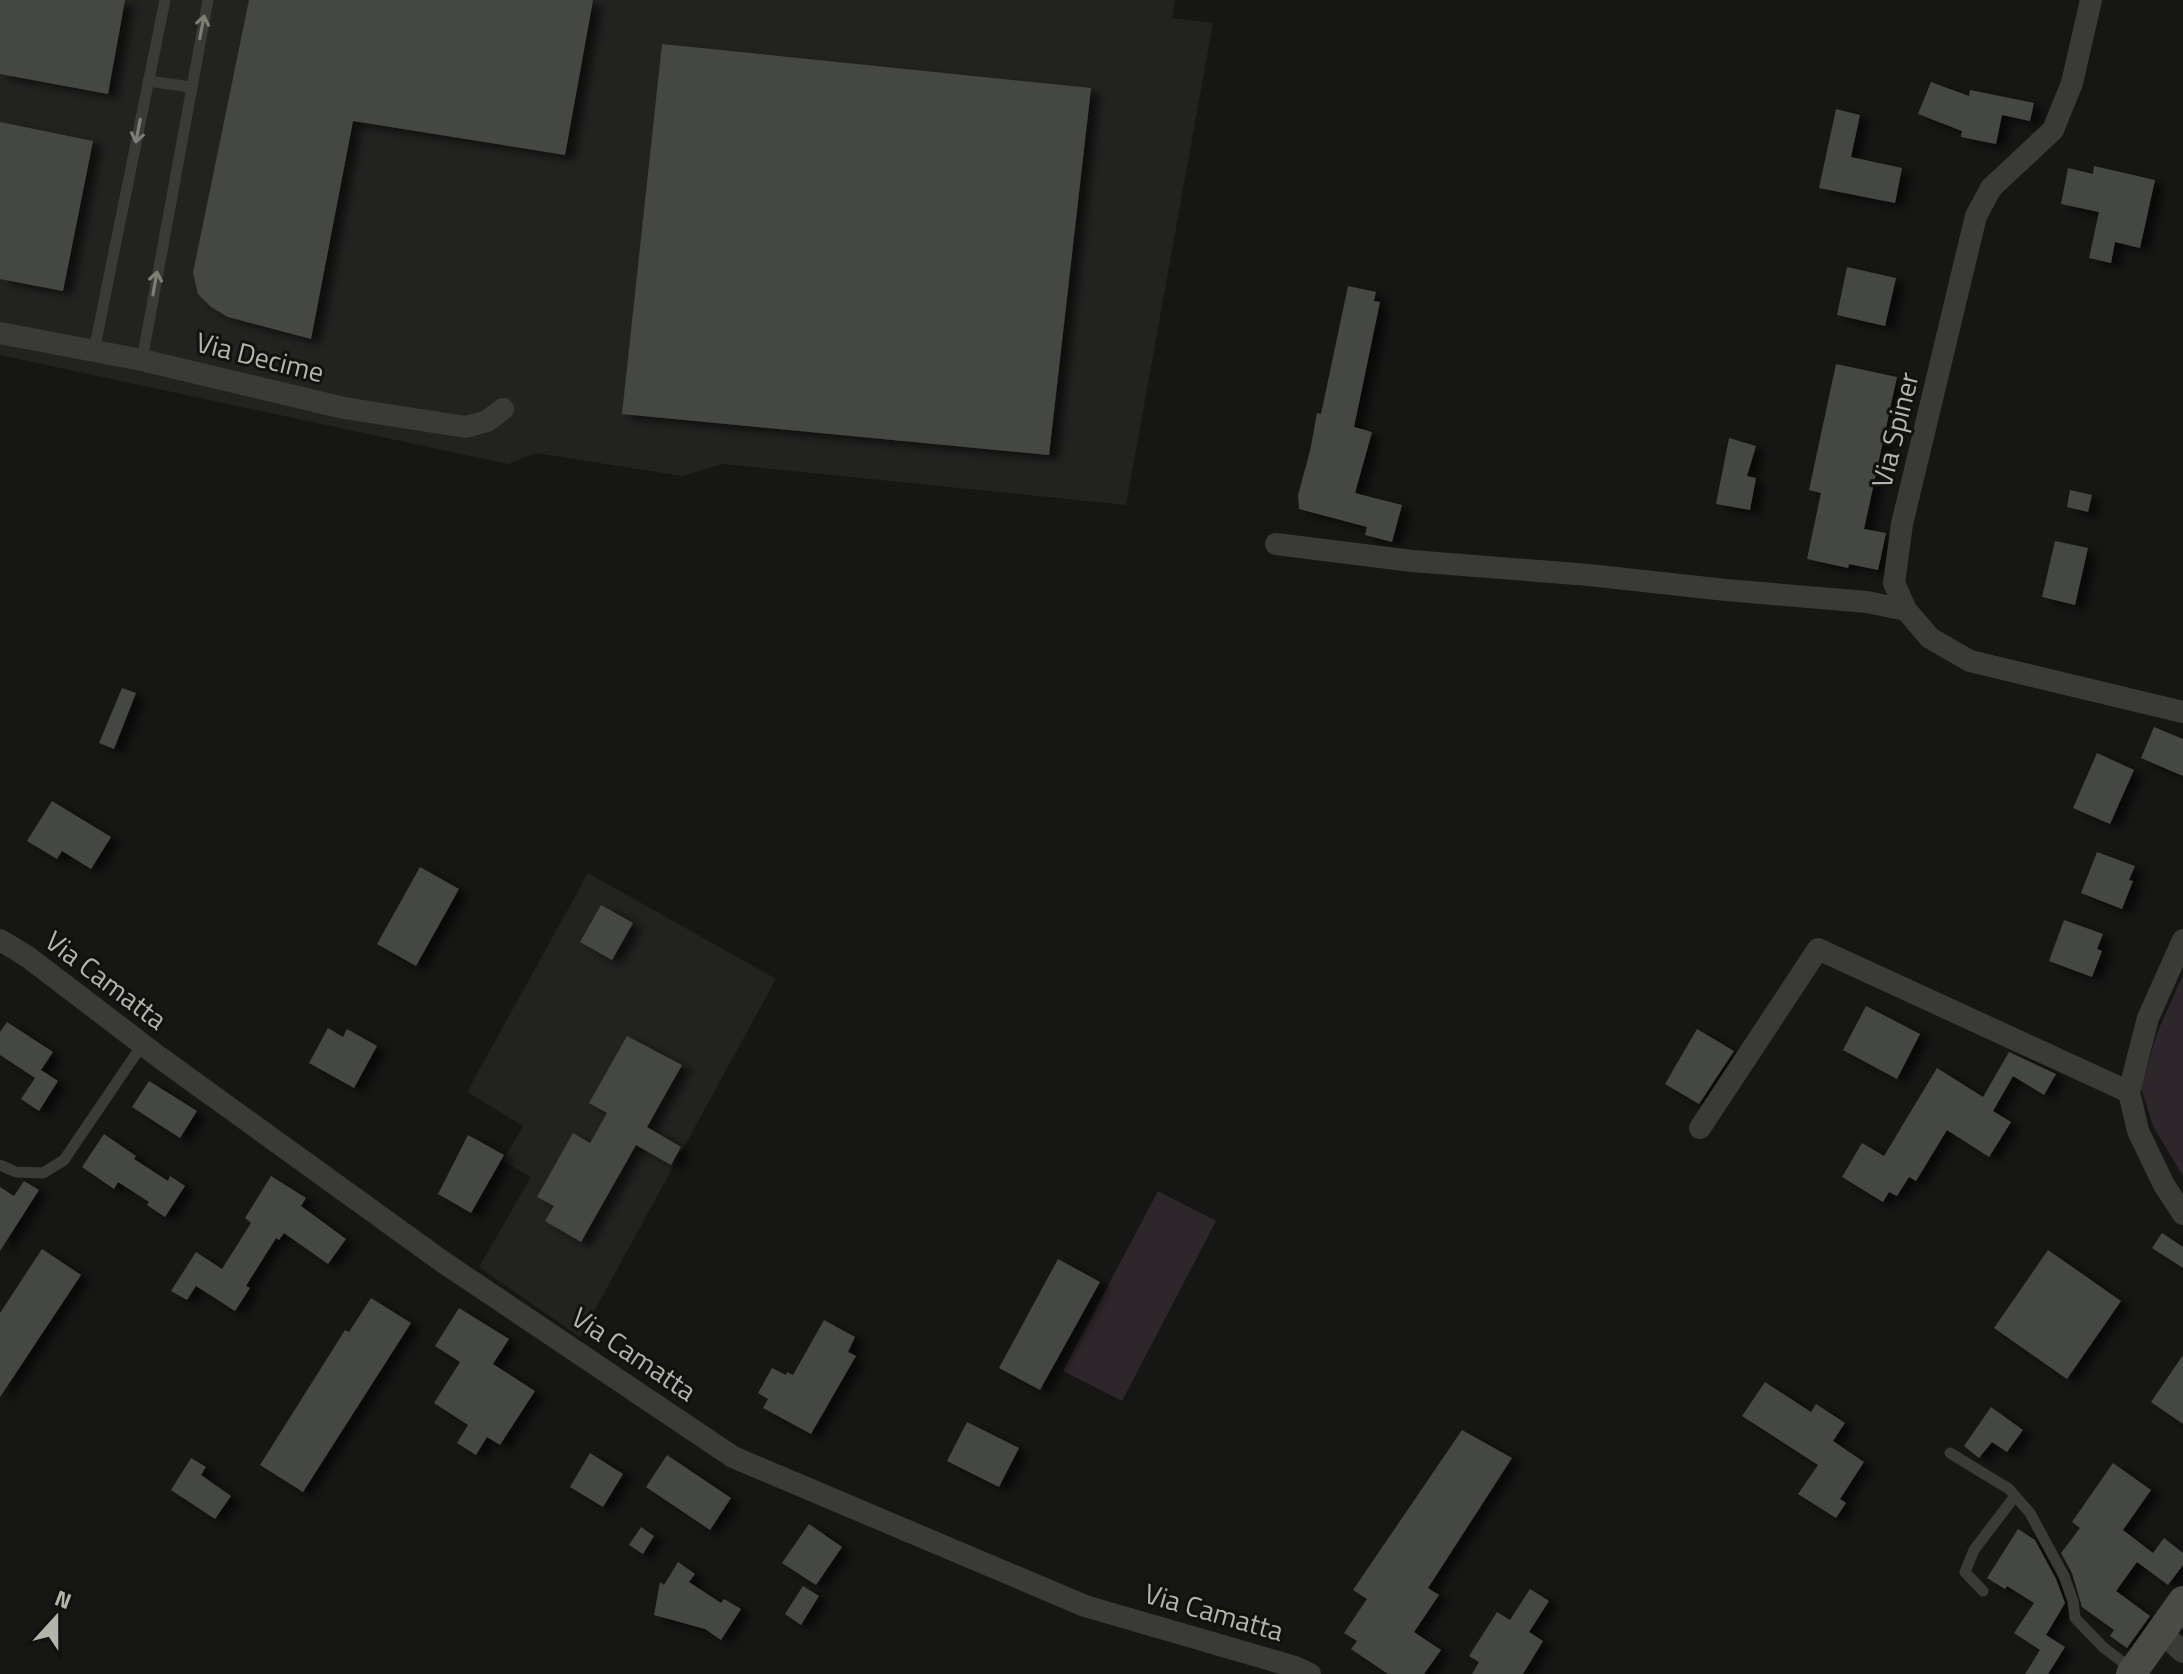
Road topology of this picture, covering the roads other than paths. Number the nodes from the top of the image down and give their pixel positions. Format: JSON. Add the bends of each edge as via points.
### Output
{"nodes":[{"id":1,"x":165,"y":0,"type":"edge"},
{"id":2,"x":208,"y":0,"type":"edge"},
{"id":3,"x":2091,"y":0,"type":"edge"},
{"id":4,"x":148,"y":81,"type":"junction"},
{"id":5,"x":191,"y":87,"type":"junction"},
{"id":6,"x":0,"y":333,"type":"edge"},
{"id":7,"x":94,"y":351,"type":"junction"},
{"id":8,"x":142,"y":360,"type":"junction"},
{"id":9,"x":503,"y":409,"type":"dead end"},
{"id":10,"x":1276,"y":544,"type":"dead end"},
{"id":11,"x":1906,"y":610,"type":"junction"},
{"id":12,"x":2183,"y":712,"type":"edge"},
{"id":13,"x":0,"y":940,"type":"edge"},
{"id":14,"x":2183,"y":940,"type":"edge"},
{"id":15,"x":142,"y":1045,"type":"junction"},
{"id":16,"x":2129,"y":1092,"type":"junction"},
{"id":17,"x":1700,"y":1128,"type":"dead end"},
{"id":18,"x":0,"y":1165,"type":"edge"},
{"id":19,"x":2183,"y":1214,"type":"edge"},
{"id":20,"x":1950,"y":1453,"type":"dead end"},
{"id":21,"x":2015,"y":1496,"type":"junction"},
{"id":22,"x":1983,"y":1591,"type":"dead end"},
{"id":23,"x":2183,"y":1601,"type":"edge"},
{"id":24,"x":2172,"y":1642,"type":"edge"},
{"id":25,"x":2132,"y":1672,"type":"edge"},
{"id":26,"x":1310,"y":1674,"type":"edge"}],
"edges":[{"from":1,"to":4,"type":"lane"},
{"from":5,"to":2,"type":"lane","one_way":true},
{"from":3,"to":11,"type":"street","name":"Via Spiner","via":[[2072,83],[2053,130],[1991,188],[1976,216],[1902,524],[1894,583]]},
{"from":4,"to":5,"type":"lane"},
{"from":4,"to":7,"type":"lane","one_way":true},
{"from":8,"to":5,"type":"lane","one_way":true},
{"from":6,"to":7,"type":"street","name":"Via Decime"},
{"from":7,"to":8,"type":"street","name":"Via Decime"},
{"from":8,"to":9,"type":"street","name":"Via Decime","via":[[344,408],[466,427]]},
{"from":10,"to":11,"type":"street"},
{"from":11,"to":12,"type":"street","name":"Via Spiner","via":[[1930,638],[1970,661]]},
{"from":13,"to":15,"type":"street","name":"Via Camatta"},
{"from":14,"to":16,"type":"street","via":[[2148,1018]]},
{"from":15,"to":18,"type":"lane","via":[[64,1160],[43,1173]]},
{"from":15,"to":26,"type":"street","name":"Via Camatta","via":[[443,1262],[733,1457],[1085,1606]]},
{"from":16,"to":17,"type":"street","via":[[1818,949]]},
{"from":16,"to":19,"type":"street","via":[[2138,1131]]},
{"from":20,"to":21,"type":"lane"},
{"from":21,"to":22,"type":"lane","via":[[1974,1550],[1965,1572]]},
{"from":21,"to":25,"type":"lane","via":[[2054,1555],[2075,1618]]},
{"from":23,"to":24,"type":"main road"},
{"from":24,"to":25,"type":"main road"}]}
